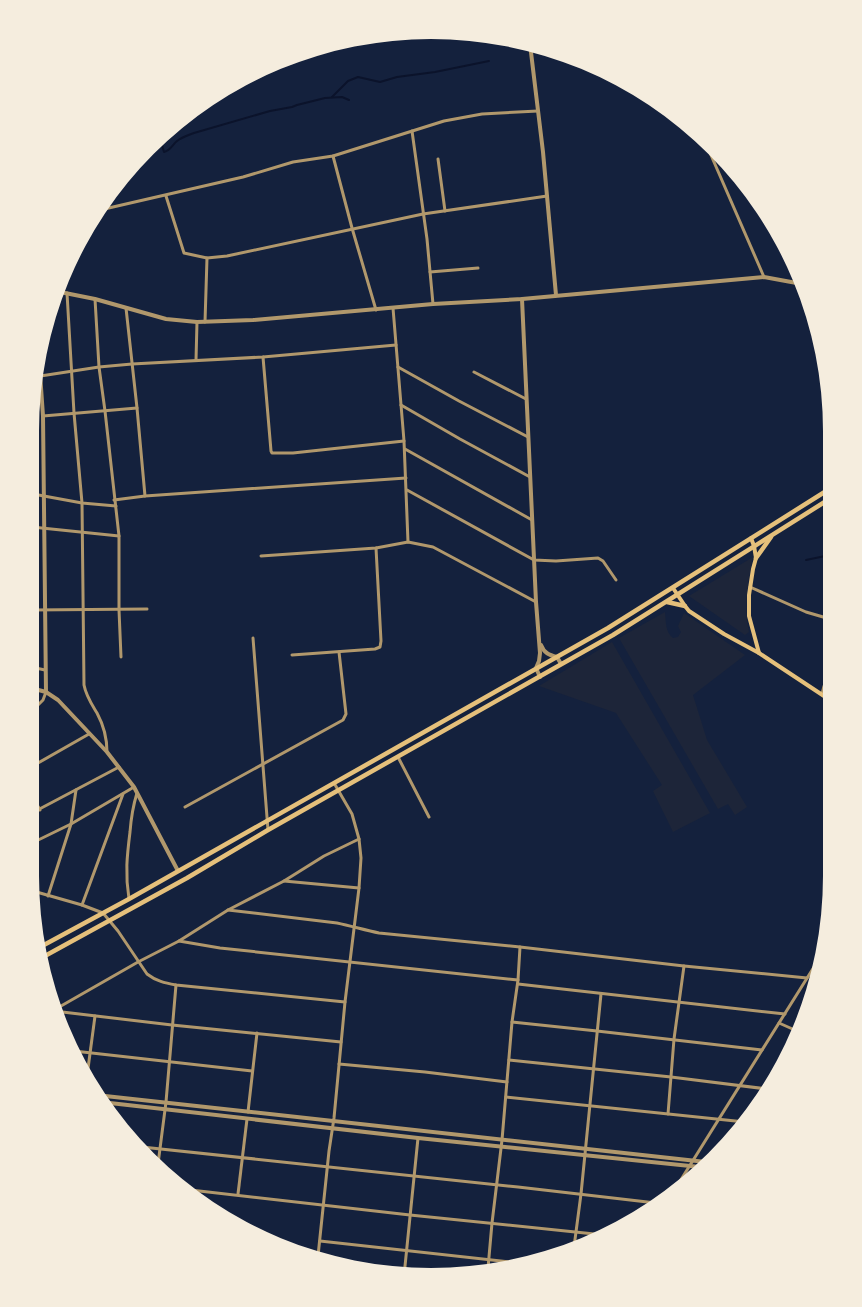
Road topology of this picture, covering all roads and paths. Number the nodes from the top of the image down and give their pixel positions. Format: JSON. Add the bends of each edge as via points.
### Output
{"nodes":[{"id":1,"x":531,"y":51,"type":"edge"},
{"id":2,"x":538,"y":111,"type":"junction"},
{"id":3,"x":412,"y":131,"type":"junction"},
{"id":4,"x":334,"y":156,"type":"junction"},
{"id":5,"x":712,"y":158,"type":"edge"},
{"id":6,"x":438,"y":159,"type":"dead end"},
{"id":7,"x":166,"y":196,"type":"junction"},
{"id":8,"x":547,"y":196,"type":"junction"},
{"id":9,"x":108,"y":208,"type":"edge"},
{"id":10,"x":444,"y":211,"type":"junction"},
{"id":11,"x":423,"y":214,"type":"junction"},
{"id":12,"x":352,"y":228,"type":"junction"},
{"id":13,"x":207,"y":258,"type":"junction"},
{"id":14,"x":478,"y":268,"type":"dead end"},
{"id":15,"x":430,"y":272,"type":"junction"},
{"id":16,"x":764,"y":277,"type":"junction"},
{"id":17,"x":794,"y":282,"type":"edge"},
{"id":18,"x":67,"y":293,"type":"joint"},
{"id":19,"x":556,"y":295,"type":"junction"},
{"id":20,"x":95,"y":299,"type":"junction"},
{"id":21,"x":522,"y":299,"type":"junction"},
{"id":22,"x":433,"y":304,"type":"junction"},
{"id":23,"x":126,"y":308,"type":"junction"},
{"id":24,"x":393,"y":308,"type":"junction"},
{"id":25,"x":376,"y":310,"type":"junction"},
{"id":26,"x":197,"y":322,"type":"junction"},
{"id":27,"x":205,"y":322,"type":"junction"},
{"id":28,"x":396,"y":345,"type":"junction"},
{"id":29,"x":263,"y":357,"type":"junction"},
{"id":30,"x":196,"y":360,"type":"junction"},
{"id":31,"x":132,"y":364,"type":"junction"},
{"id":32,"x":99,"y":367,"type":"junction"},
{"id":33,"x":398,"y":367,"type":"junction"},
{"id":34,"x":72,"y":371,"type":"junction"},
{"id":35,"x":474,"y":372,"type":"dead end"},
{"id":36,"x":43,"y":376,"type":"edge"},
{"id":37,"x":41,"y":391,"type":"edge"},
{"id":38,"x":526,"y":399,"type":"junction"},
{"id":39,"x":401,"y":405,"type":"junction"},
{"id":40,"x":137,"y":408,"type":"junction"},
{"id":41,"x":105,"y":411,"type":"junction"},
{"id":42,"x":74,"y":413,"type":"junction"},
{"id":43,"x":43,"y":416,"type":"junction"},
{"id":44,"x":528,"y":437,"type":"junction"},
{"id":45,"x":404,"y":441,"type":"junction"},
{"id":46,"x":404,"y":448,"type":"junction"},
{"id":47,"x":530,"y":477,"type":"junction"},
{"id":48,"x":406,"y":478,"type":"junction"},
{"id":49,"x":407,"y":490,"type":"junction"},
{"id":50,"x":823,"y":493,"type":"edge"},
{"id":51,"x":39,"y":495,"type":"edge"},
{"id":52,"x":43,"y":496,"type":"junction"},
{"id":53,"x":145,"y":496,"type":"junction"},
{"id":54,"x":114,"y":500,"type":"junction"},
{"id":55,"x":82,"y":503,"type":"junction"},
{"id":56,"x":823,"y":503,"type":"edge"},
{"id":57,"x":116,"y":506,"type":"junction"},
{"id":58,"x":532,"y":520,"type":"junction"},
{"id":59,"x":39,"y":528,"type":"edge"},
{"id":60,"x":44,"y":528,"type":"junction"},
{"id":61,"x":82,"y":533,"type":"junction"},
{"id":62,"x":773,"y":534,"type":"junction"},
{"id":63,"x":119,"y":536,"type":"junction"},
{"id":64,"x":751,"y":538,"type":"junction"},
{"id":65,"x":408,"y":542,"type":"junction"},
{"id":66,"x":754,"y":546,"type":"junction"},
{"id":67,"x":376,"y":548,"type":"junction"},
{"id":68,"x":261,"y":556,"type":"dead end"},
{"id":69,"x":756,"y":558,"type":"junction"},
{"id":70,"x":534,"y":560,"type":"junction"},
{"id":71,"x":616,"y":580,"type":"dead end"},
{"id":72,"x":750,"y":587,"type":"junction"},
{"id":73,"x":673,"y":588,"type":"junction"},
{"id":74,"x":678,"y":595,"type":"junction"},
{"id":75,"x":536,"y":602,"type":"junction"},
{"id":76,"x":667,"y":602,"type":"junction"},
{"id":77,"x":685,"y":606,"type":"junction"},
{"id":78,"x":147,"y":609,"type":"dead end"},
{"id":79,"x":39,"y":610,"type":"edge"},
{"id":80,"x":45,"y":610,"type":"junction"},
{"id":81,"x":84,"y":610,"type":"junction"},
{"id":82,"x":119,"y":610,"type":"junction"},
{"id":83,"x":823,"y":617,"type":"edge"},
{"id":84,"x":253,"y":638,"type":"dead end"},
{"id":85,"x":539,"y":638,"type":"junction"},
{"id":86,"x":339,"y":652,"type":"junction"},
{"id":87,"x":759,"y":653,"type":"junction"},
{"id":88,"x":292,"y":655,"type":"dead end"},
{"id":89,"x":121,"y":657,"type":"dead end"},
{"id":90,"x":557,"y":657,"type":"junction"},
{"id":91,"x":561,"y":664,"type":"junction"},
{"id":92,"x":536,"y":668,"type":"junction"},
{"id":93,"x":39,"y":669,"type":"edge"},
{"id":94,"x":45,"y":670,"type":"junction"},
{"id":95,"x":540,"y":677,"type":"junction"},
{"id":96,"x":39,"y":690,"type":"edge"},
{"id":97,"x":823,"y":690,"type":"edge"},
{"id":98,"x":46,"y":692,"type":"junction"},
{"id":99,"x":822,"y":694,"type":"joint"},
{"id":100,"x":39,"y":704,"type":"edge"},
{"id":101,"x":89,"y":734,"type":"junction"},
{"id":102,"x":107,"y":752,"type":"junction"},
{"id":103,"x":398,"y":757,"type":"junction"},
{"id":104,"x":39,"y":762,"type":"edge"},
{"id":105,"x":263,"y":763,"type":"junction"},
{"id":106,"x":119,"y":767,"type":"junction"},
{"id":107,"x":334,"y":782,"type":"junction"},
{"id":108,"x":134,"y":787,"type":"junction"},
{"id":109,"x":76,"y":790,"type":"junction"},
{"id":110,"x":339,"y":790,"type":"junction"},
{"id":111,"x":137,"y":793,"type":"junction"},
{"id":112,"x":123,"y":794,"type":"junction"},
{"id":113,"x":185,"y":807,"type":"dead end"},
{"id":114,"x":40,"y":810,"type":"edge"},
{"id":115,"x":429,"y":818,"type":"dead end"},
{"id":116,"x":268,"y":820,"type":"junction"},
{"id":117,"x":71,"y":824,"type":"junction"},
{"id":118,"x":268,"y":830,"type":"junction"},
{"id":119,"x":359,"y":839,"type":"junction"},
{"id":120,"x":39,"y":840,"type":"edge"},
{"id":121,"x":178,"y":871,"type":"junction"},
{"id":122,"x":284,"y":881,"type":"junction"},
{"id":123,"x":359,"y":888,"type":"junction"},
{"id":124,"x":40,"y":894,"type":"edge"},
{"id":125,"x":48,"y":896,"type":"junction"},
{"id":126,"x":129,"y":899,"type":"junction"},
{"id":127,"x":82,"y":905,"type":"junction"},
{"id":128,"x":228,"y":910,"type":"junction"},
{"id":129,"x":103,"y":913,"type":"junction"},
{"id":130,"x":111,"y":921,"type":"junction"},
{"id":131,"x":354,"y":926,"type":"junction"},
{"id":132,"x":179,"y":941,"type":"junction"},
{"id":133,"x":45,"y":945,"type":"edge"},
{"id":134,"x":520,"y":947,"type":"junction"},
{"id":135,"x":47,"y":955,"type":"edge"},
{"id":136,"x":138,"y":962,"type":"junction"},
{"id":137,"x":349,"y":962,"type":"junction"},
{"id":138,"x":684,"y":966,"type":"junction"},
{"id":139,"x":812,"y":970,"type":"edge"},
{"id":140,"x":806,"y":978,"type":"junction"},
{"id":141,"x":518,"y":982,"type":"junction"},
{"id":142,"x":176,"y":985,"type":"junction"},
{"id":143,"x":601,"y":994,"type":"junction"},
{"id":144,"x":345,"y":1002,"type":"junction"},
{"id":145,"x":679,"y":1002,"type":"junction"},
{"id":146,"x":61,"y":1006,"type":"edge"},
{"id":147,"x":64,"y":1011,"type":"edge"},
{"id":148,"x":785,"y":1014,"type":"junction"},
{"id":149,"x":95,"y":1016,"type":"junction"},
{"id":150,"x":512,"y":1022,"type":"junction"},
{"id":151,"x":779,"y":1023,"type":"junction"},
{"id":152,"x":172,"y":1025,"type":"junction"},
{"id":153,"x":792,"y":1029,"type":"edge"},
{"id":154,"x":597,"y":1030,"type":"junction"},
{"id":155,"x":256,"y":1034,"type":"junction"},
{"id":156,"x":674,"y":1039,"type":"junction"},
{"id":157,"x":341,"y":1042,"type":"junction"},
{"id":158,"x":762,"y":1050,"type":"junction"},
{"id":159,"x":80,"y":1051,"type":"edge"},
{"id":160,"x":90,"y":1052,"type":"junction"},
{"id":161,"x":509,"y":1060,"type":"junction"},
{"id":162,"x":169,"y":1061,"type":"junction"},
{"id":163,"x":339,"y":1064,"type":"junction"},
{"id":164,"x":88,"y":1066,"type":"edge"},
{"id":165,"x":593,"y":1068,"type":"junction"},
{"id":166,"x":252,"y":1071,"type":"junction"},
{"id":167,"x":671,"y":1077,"type":"junction"},
{"id":168,"x":507,"y":1082,"type":"junction"},
{"id":169,"x":739,"y":1086,"type":"junction"},
{"id":170,"x":761,"y":1088,"type":"edge"},
{"id":171,"x":106,"y":1095,"type":"edge"},
{"id":172,"x":506,"y":1097,"type":"junction"},
{"id":173,"x":166,"y":1102,"type":"junction"},
{"id":174,"x":112,"y":1103,"type":"edge"},
{"id":175,"x":589,"y":1106,"type":"junction"},
{"id":176,"x":219,"y":1108,"type":"junction"},
{"id":177,"x":164,"y":1109,"type":"junction"},
{"id":178,"x":248,"y":1112,"type":"junction"},
{"id":179,"x":668,"y":1114,"type":"junction"},
{"id":180,"x":218,"y":1115,"type":"junction"},
{"id":181,"x":247,"y":1119,"type":"junction"},
{"id":182,"x":719,"y":1119,"type":"junction"},
{"id":183,"x":334,"y":1120,"type":"junction"},
{"id":184,"x":737,"y":1121,"type":"edge"},
{"id":185,"x":333,"y":1128,"type":"junction"},
{"id":186,"x":418,"y":1138,"type":"junction"},
{"id":187,"x":502,"y":1140,"type":"junction"},
{"id":188,"x":148,"y":1147,"type":"edge"},
{"id":189,"x":501,"y":1147,"type":"junction"},
{"id":190,"x":160,"y":1148,"type":"junction"},
{"id":191,"x":585,"y":1148,"type":"junction"},
{"id":192,"x":584,"y":1155,"type":"junction"},
{"id":193,"x":242,"y":1157,"type":"junction"},
{"id":194,"x":159,"y":1158,"type":"edge"},
{"id":195,"x":693,"y":1161,"type":"junction"},
{"id":196,"x":700,"y":1162,"type":"edge"},
{"id":197,"x":328,"y":1166,"type":"junction"},
{"id":198,"x":689,"y":1166,"type":"junction"},
{"id":199,"x":694,"y":1166,"type":"edge"},
{"id":200,"x":414,"y":1176,"type":"junction"},
{"id":201,"x":682,"y":1177,"type":"edge"},
{"id":202,"x":497,"y":1185,"type":"junction"},
{"id":203,"x":197,"y":1190,"type":"edge"},
{"id":204,"x":238,"y":1194,"type":"junction"},
{"id":205,"x":581,"y":1194,"type":"junction"},
{"id":206,"x":649,"y":1202,"type":"edge"},
{"id":207,"x":324,"y":1205,"type":"junction"},
{"id":208,"x":410,"y":1215,"type":"junction"},
{"id":209,"x":492,"y":1223,"type":"junction"},
{"id":210,"x":576,"y":1231,"type":"junction"},
{"id":211,"x":592,"y":1233,"type":"edge"},
{"id":212,"x":575,"y":1240,"type":"edge"},
{"id":213,"x":320,"y":1241,"type":"junction"},
{"id":214,"x":407,"y":1250,"type":"junction"},
{"id":215,"x":319,"y":1252,"type":"edge"},
{"id":216,"x":489,"y":1260,"type":"junction"},
{"id":217,"x":504,"y":1262,"type":"edge"},
{"id":218,"x":488,"y":1264,"type":"edge"},
{"id":219,"x":405,"y":1267,"type":"edge"}],
"edges":[{"from":1,"to":2,"type":"street"},
{"from":2,"to":3,"type":"street","via":[[482,114]]},
{"from":2,"to":8,"type":"street"},
{"from":3,"to":4,"type":"street"},
{"from":3,"to":11,"type":"street"},
{"from":4,"to":7,"type":"street","via":[[293,162]]},
{"from":4,"to":12,"type":"street"},
{"from":5,"to":16,"type":"street"},
{"from":6,"to":10,"type":"street"},
{"from":7,"to":9,"type":"street"},
{"from":7,"to":13,"type":"street","via":[[184,253]]},
{"from":8,"to":10,"type":"street"},
{"from":8,"to":19,"type":"street"},
{"from":10,"to":11,"type":"street"},
{"from":11,"to":12,"type":"street"},
{"from":11,"to":15,"type":"street"},
{"from":12,"to":13,"type":"street"},
{"from":12,"to":25,"type":"street"},
{"from":13,"to":27,"type":"street"},
{"from":14,"to":15,"type":"street"},
{"from":15,"to":22,"type":"street"},
{"from":16,"to":17,"type":"street"},
{"from":16,"to":19,"type":"street"},
{"from":18,"to":20,"type":"street"},
{"from":18,"to":34,"type":"street"},
{"from":19,"to":21,"type":"street"},
{"from":20,"to":23,"type":"street"},
{"from":20,"to":32,"type":"street"},
{"from":21,"to":22,"type":"street"},
{"from":21,"to":38,"type":"street"},
{"from":22,"to":24,"type":"street"},
{"from":23,"to":26,"type":"street","via":[[166,319]]},
{"from":23,"to":31,"type":"street"},
{"from":24,"to":25,"type":"street"},
{"from":24,"to":28,"type":"street"},
{"from":25,"to":27,"type":"street"},
{"from":26,"to":27,"type":"street"},
{"from":26,"to":30,"type":"street"},
{"from":28,"to":29,"type":"street"},
{"from":28,"to":33,"type":"street"},
{"from":29,"to":30,"type":"street"},
{"from":29,"to":45,"type":"street","via":[[272,453]]},
{"from":30,"to":31,"type":"street"},
{"from":31,"to":32,"type":"street"},
{"from":31,"to":40,"type":"street"},
{"from":32,"to":34,"type":"street"},
{"from":32,"to":41,"type":"street"},
{"from":33,"to":39,"type":"street"},
{"from":33,"to":44,"type":"street"},
{"from":34,"to":36,"type":"street"},
{"from":34,"to":42,"type":"street"},
{"from":35,"to":38,"type":"street"},
{"from":37,"to":43,"type":"street"},
{"from":38,"to":44,"type":"street"},
{"from":39,"to":45,"type":"street"},
{"from":39,"to":47,"type":"street"},
{"from":40,"to":41,"type":"street"},
{"from":40,"to":53,"type":"street"},
{"from":41,"to":42,"type":"street"},
{"from":41,"to":54,"type":"street"},
{"from":42,"to":43,"type":"street"},
{"from":42,"to":55,"type":"street"},
{"from":43,"to":52,"type":"street"},
{"from":44,"to":47,"type":"street"},
{"from":45,"to":46,"type":"street"},
{"from":46,"to":48,"type":"street"},
{"from":46,"to":58,"type":"street"},
{"from":47,"to":58,"type":"street"},
{"from":48,"to":49,"type":"street"},
{"from":48,"to":53,"type":"street"},
{"from":49,"to":65,"type":"street"},
{"from":49,"to":70,"type":"street"},
{"from":50,"to":64,"type":"main road"},
{"from":51,"to":52,"type":"street"},
{"from":52,"to":55,"type":"street"},
{"from":52,"to":60,"type":"street"},
{"from":53,"to":54,"type":"street"},
{"from":54,"to":57,"type":"street"},
{"from":55,"to":57,"type":"street"},
{"from":55,"to":61,"type":"street"},
{"from":56,"to":62,"type":"main road"},
{"from":57,"to":63,"type":"street"},
{"from":58,"to":70,"type":"street"},
{"from":59,"to":60,"type":"street"},
{"from":60,"to":61,"type":"street"},
{"from":60,"to":80,"type":"street"},
{"from":61,"to":63,"type":"street"},
{"from":61,"to":81,"type":"street"},
{"from":62,"to":66,"type":"main road"},
{"from":62,"to":69,"type":"main road"},
{"from":63,"to":82,"type":"street"},
{"from":64,"to":66,"type":"main road"},
{"from":64,"to":73,"type":"main road"},
{"from":65,"to":67,"type":"street"},
{"from":65,"to":75,"type":"street","via":[[433,547]]},
{"from":66,"to":69,"type":"main road"},
{"from":66,"to":74,"type":"main road"},
{"from":67,"to":68,"type":"street"},
{"from":67,"to":86,"type":"street","via":[[380,647]]},
{"from":69,"to":72,"type":"main road"},
{"from":70,"to":71,"type":"street","via":[[598,558]]},
{"from":70,"to":75,"type":"street"},
{"from":72,"to":83,"type":"street"},
{"from":72,"to":87,"type":"main road","via":[[749,616]]},
{"from":73,"to":74,"type":"main road"},
{"from":73,"to":90,"type":"main road"},
{"from":74,"to":76,"type":"main road"},
{"from":74,"to":77,"type":"main road"},
{"from":75,"to":85,"type":"street"},
{"from":76,"to":77,"type":"main road"},
{"from":76,"to":91,"type":"main road"},
{"from":77,"to":87,"type":"main road","via":[[724,634]]},
{"from":78,"to":82,"type":"street"},
{"from":79,"to":80,"type":"street"},
{"from":80,"to":81,"type":"street"},
{"from":80,"to":94,"type":"street"},
{"from":81,"to":82,"type":"street"},
{"from":81,"to":102,"type":"street","via":[[85,692],[106,734]]},
{"from":82,"to":89,"type":"street"},
{"from":84,"to":105,"type":"street"},
{"from":85,"to":90,"type":"street","via":[[543,650]]},
{"from":85,"to":92,"type":"street"},
{"from":86,"to":88,"type":"street"},
{"from":86,"to":105,"type":"street","via":[[344,718]]},
{"from":87,"to":99,"type":"main road"},
{"from":90,"to":91,"type":"street"},
{"from":90,"to":92,"type":"main road"},
{"from":91,"to":95,"type":"main road"},
{"from":92,"to":95,"type":"street"},
{"from":92,"to":107,"type":"main road"},
{"from":93,"to":94,"type":"street"},
{"from":94,"to":98,"type":"street"},
{"from":95,"to":103,"type":"main road"},
{"from":96,"to":98,"type":"street"},
{"from":97,"to":99,"type":"street"},
{"from":98,"to":100,"type":"street"},
{"from":98,"to":101,"type":"street","via":[[58,700]]},
{"from":101,"to":102,"type":"street"},
{"from":101,"to":104,"type":"street"},
{"from":102,"to":106,"type":"street"},
{"from":103,"to":110,"type":"main road"},
{"from":103,"to":115,"type":"street"},
{"from":105,"to":113,"type":"street"},
{"from":105,"to":116,"type":"street"},
{"from":106,"to":108,"type":"street"},
{"from":106,"to":109,"type":"street"},
{"from":107,"to":110,"type":"street"},
{"from":107,"to":116,"type":"main road"},
{"from":108,"to":111,"type":"street"},
{"from":108,"to":112,"type":"street"},
{"from":109,"to":114,"type":"street"},
{"from":109,"to":117,"type":"street"},
{"from":110,"to":118,"type":"main road"},
{"from":110,"to":119,"type":"street","via":[[352,814]]},
{"from":111,"to":121,"type":"street"},
{"from":111,"to":126,"type":"street","via":[[126,865]]},
{"from":112,"to":117,"type":"street"},
{"from":112,"to":127,"type":"street"},
{"from":116,"to":118,"type":"street"},
{"from":116,"to":121,"type":"main road"},
{"from":117,"to":120,"type":"street"},
{"from":117,"to":125,"type":"street"},
{"from":118,"to":130,"type":"main road"},
{"from":119,"to":122,"type":"street"},
{"from":119,"to":123,"type":"street"},
{"from":121,"to":126,"type":"main road"},
{"from":122,"to":123,"type":"street"},
{"from":122,"to":128,"type":"street"},
{"from":123,"to":131,"type":"street"},
{"from":124,"to":125,"type":"street"},
{"from":125,"to":127,"type":"street"},
{"from":126,"to":129,"type":"main road"},
{"from":127,"to":129,"type":"street"},
{"from":128,"to":131,"type":"street"},
{"from":128,"to":132,"type":"street"},
{"from":129,"to":130,"type":"street"},
{"from":129,"to":133,"type":"main road"},
{"from":130,"to":135,"type":"main road"},
{"from":130,"to":136,"type":"street"},
{"from":131,"to":134,"type":"street","via":[[380,934]]},
{"from":131,"to":137,"type":"street"},
{"from":132,"to":136,"type":"street"},
{"from":132,"to":137,"type":"street"},
{"from":134,"to":138,"type":"street"},
{"from":134,"to":141,"type":"street"},
{"from":136,"to":142,"type":"street","via":[[153,979]]},
{"from":136,"to":146,"type":"street"},
{"from":137,"to":141,"type":"street"},
{"from":137,"to":144,"type":"street"},
{"from":138,"to":140,"type":"street"},
{"from":138,"to":145,"type":"street"},
{"from":139,"to":140,"type":"street"},
{"from":140,"to":148,"type":"street"},
{"from":141,"to":143,"type":"street"},
{"from":141,"to":150,"type":"street"},
{"from":142,"to":144,"type":"street"},
{"from":142,"to":152,"type":"street"},
{"from":143,"to":145,"type":"street"},
{"from":143,"to":154,"type":"street"},
{"from":144,"to":157,"type":"street"},
{"from":145,"to":148,"type":"street"},
{"from":145,"to":156,"type":"street"},
{"from":147,"to":149,"type":"street"},
{"from":148,"to":151,"type":"street"},
{"from":149,"to":152,"type":"street"},
{"from":149,"to":160,"type":"street"},
{"from":150,"to":154,"type":"street"},
{"from":150,"to":161,"type":"street"},
{"from":151,"to":153,"type":"street"},
{"from":151,"to":158,"type":"street"},
{"from":152,"to":155,"type":"street"},
{"from":152,"to":162,"type":"street"},
{"from":154,"to":156,"type":"street"},
{"from":154,"to":165,"type":"street"},
{"from":155,"to":157,"type":"street"},
{"from":155,"to":166,"type":"street"},
{"from":156,"to":158,"type":"street"},
{"from":156,"to":167,"type":"street"},
{"from":157,"to":163,"type":"street"},
{"from":158,"to":169,"type":"street"},
{"from":159,"to":160,"type":"street"},
{"from":160,"to":162,"type":"street"},
{"from":160,"to":164,"type":"street"},
{"from":161,"to":165,"type":"street"},
{"from":161,"to":168,"type":"street"},
{"from":162,"to":166,"type":"street"},
{"from":162,"to":173,"type":"street"},
{"from":163,"to":168,"type":"street"},
{"from":163,"to":183,"type":"street"},
{"from":165,"to":167,"type":"street"},
{"from":165,"to":175,"type":"street"},
{"from":166,"to":178,"type":"street"},
{"from":167,"to":169,"type":"street"},
{"from":167,"to":179,"type":"street"},
{"from":168,"to":172,"type":"street"},
{"from":169,"to":170,"type":"street"},
{"from":169,"to":182,"type":"street"},
{"from":171,"to":173,"type":"street"},
{"from":172,"to":175,"type":"street"},
{"from":172,"to":187,"type":"street"},
{"from":173,"to":176,"type":"street"},
{"from":173,"to":177,"type":"street"},
{"from":174,"to":177,"type":"street"},
{"from":175,"to":179,"type":"street"},
{"from":175,"to":191,"type":"street"},
{"from":176,"to":178,"type":"street"},
{"from":176,"to":180,"type":"street"},
{"from":177,"to":180,"type":"street"},
{"from":177,"to":190,"type":"street"},
{"from":178,"to":183,"type":"street"},
{"from":179,"to":182,"type":"street"},
{"from":180,"to":181,"type":"street"},
{"from":181,"to":185,"type":"street"},
{"from":181,"to":193,"type":"street"},
{"from":182,"to":184,"type":"street"},
{"from":182,"to":195,"type":"street"},
{"from":183,"to":185,"type":"street"},
{"from":183,"to":187,"type":"street"},
{"from":185,"to":186,"type":"street"},
{"from":185,"to":197,"type":"street"},
{"from":186,"to":189,"type":"street"},
{"from":186,"to":200,"type":"street"},
{"from":187,"to":189,"type":"street"},
{"from":187,"to":191,"type":"street"},
{"from":188,"to":190,"type":"street"},
{"from":189,"to":192,"type":"street"},
{"from":189,"to":202,"type":"street"},
{"from":190,"to":193,"type":"street"},
{"from":190,"to":194,"type":"street"},
{"from":191,"to":192,"type":"street"},
{"from":191,"to":195,"type":"street"},
{"from":192,"to":198,"type":"street"},
{"from":192,"to":205,"type":"street"},
{"from":193,"to":197,"type":"street"},
{"from":193,"to":204,"type":"street"},
{"from":195,"to":196,"type":"street"},
{"from":195,"to":198,"type":"street"},
{"from":197,"to":200,"type":"street"},
{"from":197,"to":207,"type":"street"},
{"from":198,"to":199,"type":"street"},
{"from":198,"to":201,"type":"street"},
{"from":200,"to":202,"type":"street"},
{"from":200,"to":208,"type":"street"},
{"from":202,"to":205,"type":"street"},
{"from":202,"to":209,"type":"street"},
{"from":203,"to":204,"type":"street"},
{"from":204,"to":207,"type":"street"},
{"from":205,"to":206,"type":"street"},
{"from":205,"to":210,"type":"street"},
{"from":207,"to":208,"type":"street"},
{"from":207,"to":213,"type":"street"},
{"from":208,"to":209,"type":"street"},
{"from":208,"to":214,"type":"street"},
{"from":209,"to":210,"type":"street"},
{"from":209,"to":216,"type":"street"},
{"from":210,"to":211,"type":"street"},
{"from":210,"to":212,"type":"street"},
{"from":213,"to":214,"type":"street"},
{"from":213,"to":215,"type":"street"},
{"from":214,"to":216,"type":"street"},
{"from":214,"to":219,"type":"street"},
{"from":216,"to":217,"type":"street"},
{"from":216,"to":218,"type":"street"}]}
